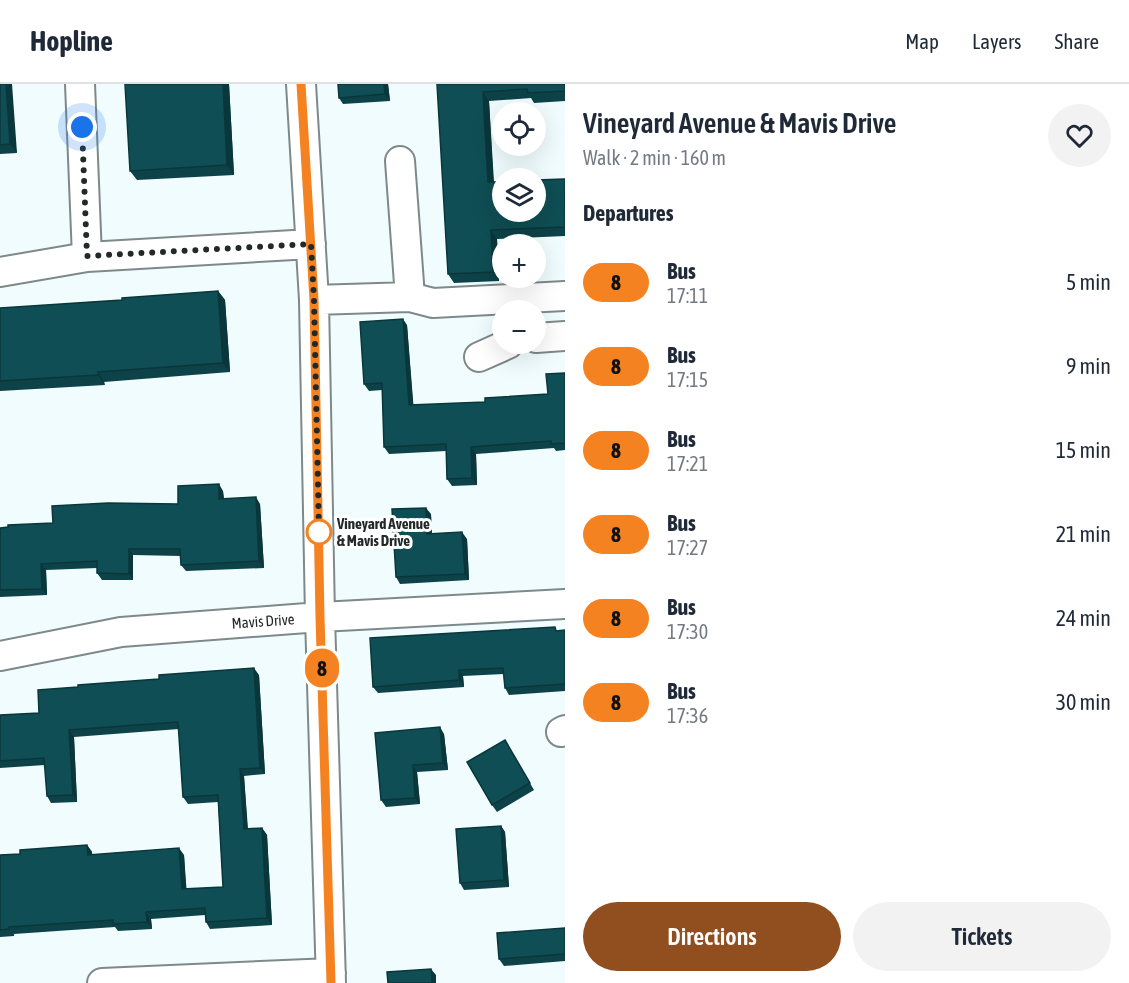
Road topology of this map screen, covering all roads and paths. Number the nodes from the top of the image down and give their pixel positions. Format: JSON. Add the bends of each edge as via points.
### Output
{"nodes":[{"id":1,"x":80,"y":84,"type":"edge"},
{"id":2,"x":301,"y":84,"type":"edge"},
{"id":3,"x":400,"y":161,"type":"dead end"},
{"id":4,"x":311,"y":244,"type":"junction"},
{"id":5,"x":87,"y":256,"type":"junction"},
{"id":6,"x":0,"y":272,"type":"edge"},
{"id":7,"x":565,"y":296,"type":"edge"},
{"id":8,"x":410,"y":297,"type":"junction"},
{"id":9,"x":314,"y":300,"type":"junction"},
{"id":10,"x":565,"y":336,"type":"edge"},
{"id":11,"x":546,"y":337,"type":"edge"},
{"id":12,"x":492,"y":351,"type":"edge"},
{"id":13,"x":479,"y":357,"type":"dead end"},
{"id":14,"x":565,"y":603,"type":"edge"},
{"id":15,"x":320,"y":617,"type":"junction"},
{"id":16,"x":0,"y":657,"type":"edge"},
{"id":17,"x":331,"y":978,"type":"edge"},
{"id":18,"x":102,"y":983,"type":"edge"}],
"edges":[{"from":1,"to":5,"type":"street"},
{"from":2,"to":4,"type":"street"},
{"from":3,"to":8,"type":"street"},
{"from":4,"to":5,"type":"street"},
{"from":4,"to":9,"type":"street"},
{"from":5,"to":6,"type":"street"},
{"from":7,"to":8,"type":"street","via":[[434,303]]},
{"from":8,"to":9,"type":"street"},
{"from":9,"to":15,"type":"street"},
{"from":10,"to":11,"type":"street"},
{"from":12,"to":13,"type":"street"},
{"from":14,"to":15,"type":"street","name":"Mavis Drive"},
{"from":15,"to":16,"type":"street","name":"Mavis Drive","via":[[121,632]]},
{"from":15,"to":17,"type":"street"},
{"from":17,"to":18,"type":"street"}]}
